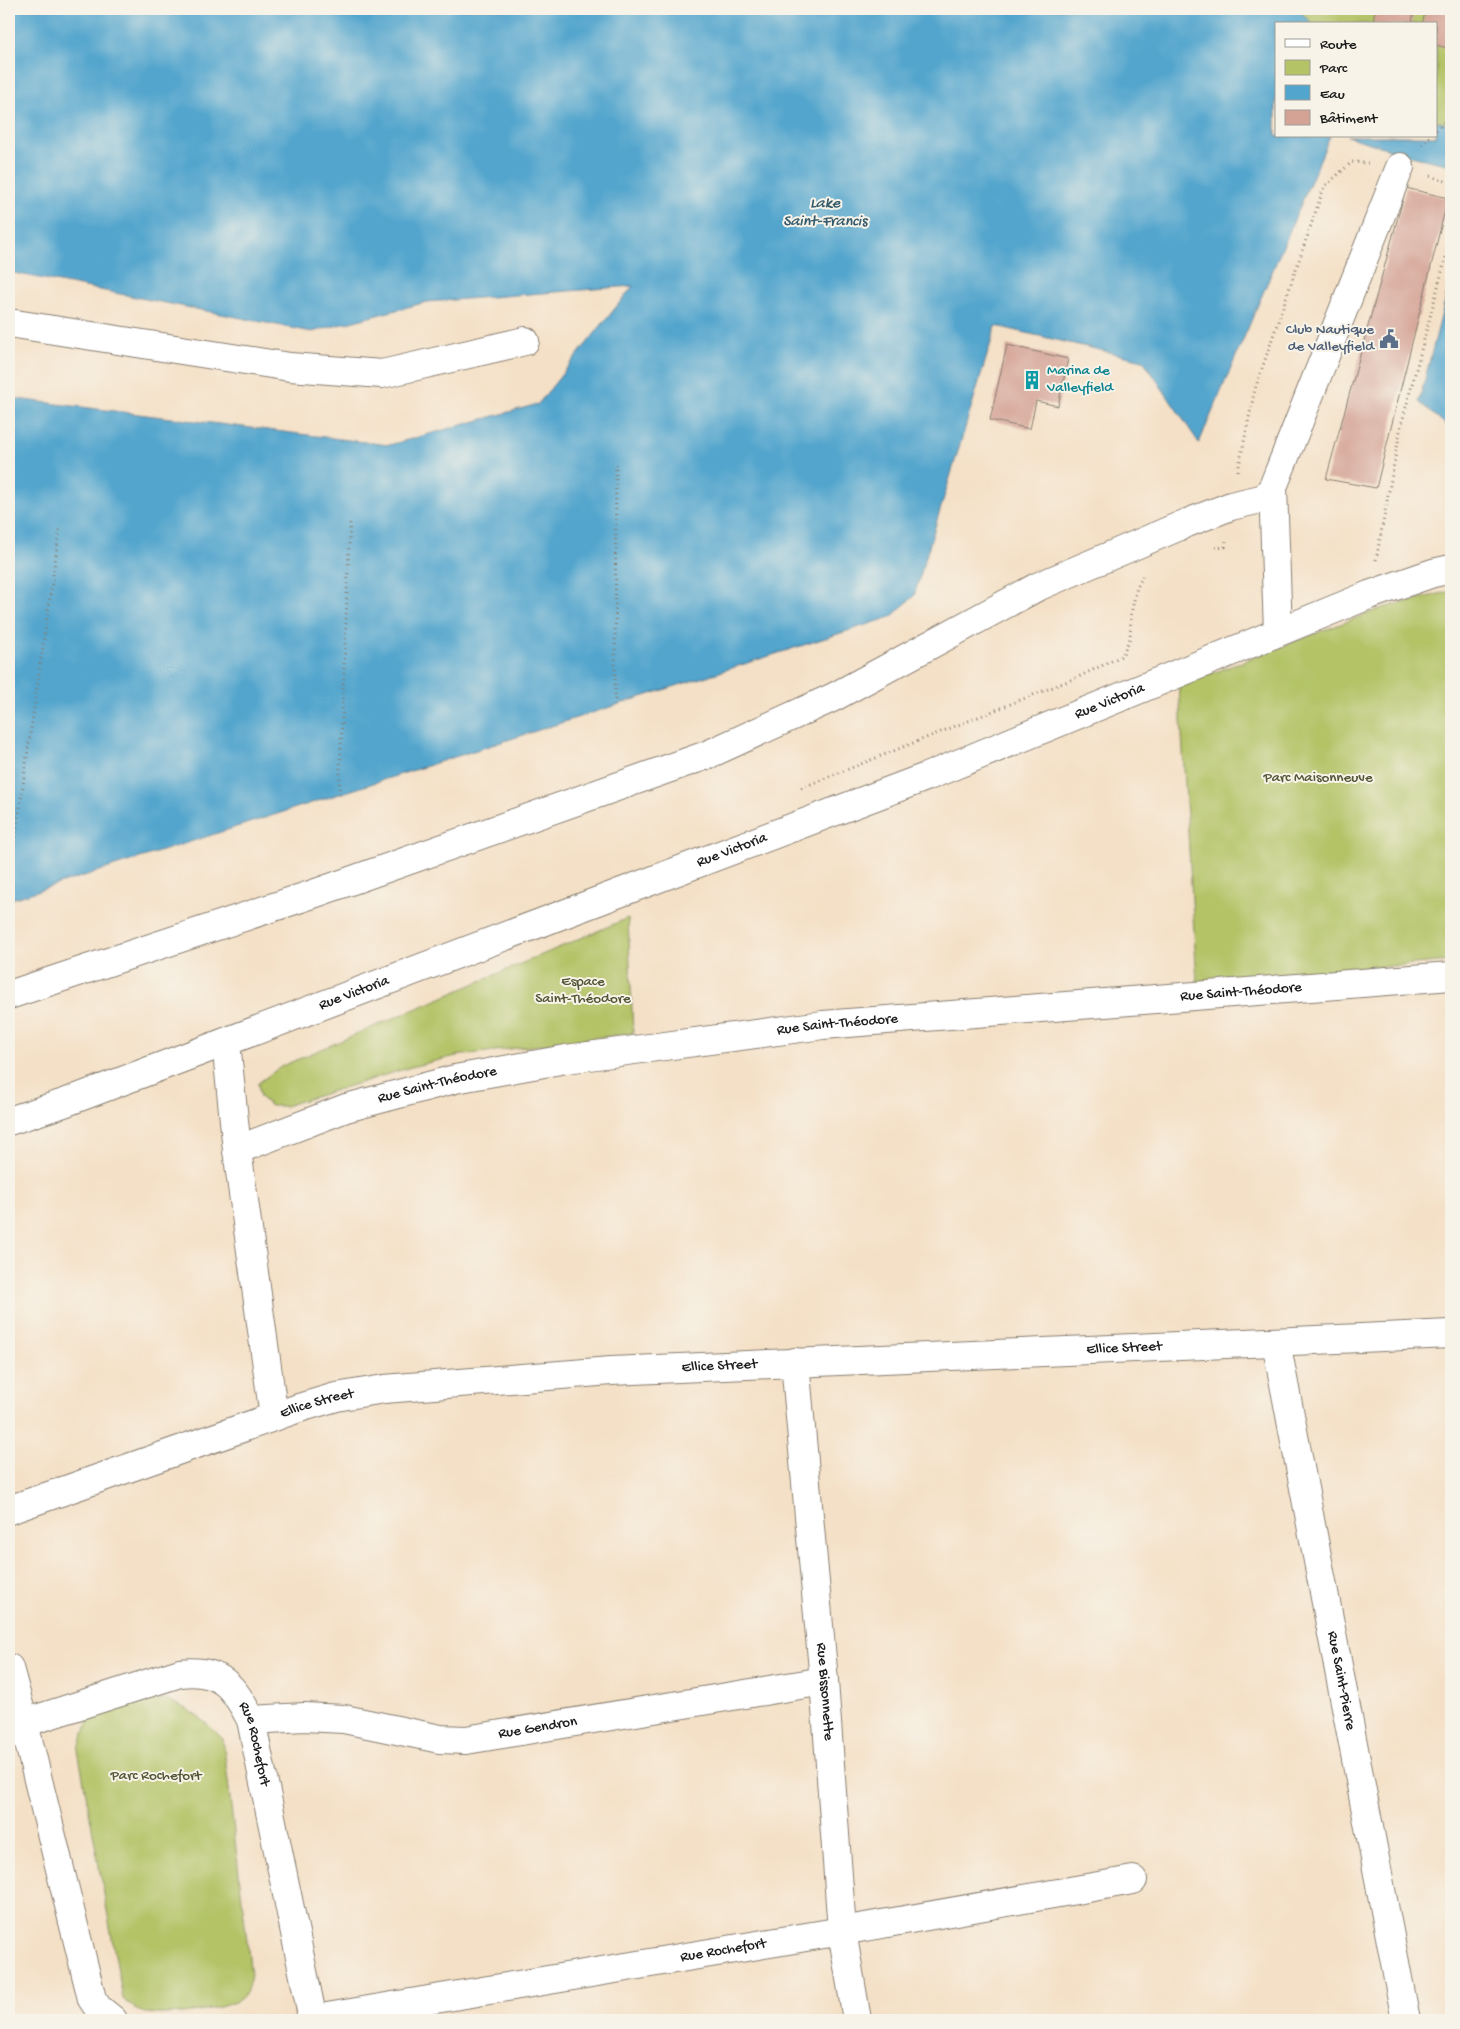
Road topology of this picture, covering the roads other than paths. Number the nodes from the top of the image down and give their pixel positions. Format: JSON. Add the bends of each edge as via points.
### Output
{"nodes":[{"id":1,"x":1400,"y":167,"type":"dead end"},
{"id":2,"x":9,"y":323,"type":"edge"},
{"id":3,"x":525,"y":341,"type":"dead end"},
{"id":4,"x":1272,"y":487,"type":"junction"},
{"id":5,"x":1451,"y":568,"type":"edge"},
{"id":6,"x":1278,"y":632,"type":"junction"},
{"id":7,"x":1451,"y":976,"type":"edge"},
{"id":8,"x":9,"y":995,"type":"edge"},
{"id":9,"x":226,"y":1042,"type":"junction"},
{"id":10,"x":9,"y":1121,"type":"edge"},
{"id":11,"x":237,"y":1150,"type":"junction"},
{"id":12,"x":1451,"y":1334,"type":"edge"},
{"id":13,"x":1276,"y":1342,"type":"junction"},
{"id":14,"x":795,"y":1362,"type":"junction"},
{"id":15,"x":274,"y":1417,"type":"junction"},
{"id":16,"x":9,"y":1510,"type":"edge"},
{"id":17,"x":9,"y":1668,"type":"edge"},
{"id":18,"x":824,"y":1681,"type":"junction"},
{"id":19,"x":251,"y":1720,"type":"junction"},
{"id":20,"x":24,"y":1723,"type":"junction"},
{"id":21,"x":1133,"y":1880,"type":"dead end"},
{"id":22,"x":842,"y":1931,"type":"junction"},
{"id":23,"x":113,"y":2020,"type":"edge"},
{"id":24,"x":309,"y":2020,"type":"edge"},
{"id":25,"x":313,"y":2020,"type":"edge"},
{"id":26,"x":857,"y":2020,"type":"edge"},
{"id":27,"x":1406,"y":2020,"type":"edge"}],
"edges":[{"from":1,"to":4,"type":"street"},
{"from":2,"to":3,"type":"street","via":[[290,368],[382,374]]},
{"from":4,"to":6,"type":"street"},
{"from":4,"to":8,"type":"street","via":[[1265,498],[1196,519],[1036,587],[834,697],[707,755]]},
{"from":5,"to":6,"type":"street","name":"Rue Victoria","via":[[1369,595]]},
{"from":6,"to":9,"type":"street","name":"Rue Victoria","via":[[926,777]]},
{"from":7,"to":11,"type":"street","name":"Rue Saint-Théodore","via":[[823,1025],[566,1059],[455,1079],[346,1108]]},
{"from":9,"to":10,"type":"street","name":"Rue Victoria"},
{"from":9,"to":11,"type":"street"},
{"from":11,"to":15,"type":"street"},
{"from":12,"to":13,"type":"street","name":"Ellice Street"},
{"from":13,"to":14,"type":"street","name":"Ellice Street"},
{"from":13,"to":27,"type":"street","name":"Rue Saint-Pierre"},
{"from":14,"to":15,"type":"street","name":"Ellice Street","via":[[611,1371],[384,1389],[336,1397]]},
{"from":14,"to":18,"type":"street","name":"Rue Bissonnette"},
{"from":15,"to":16,"type":"street","name":"Ellice Street"},
{"from":17,"to":20,"type":"street"},
{"from":18,"to":19,"type":"street","name":"Rue Gendron","via":[[466,1740],[440,1739],[344,1719]]},
{"from":18,"to":22,"type":"street","name":"Rue Bissonnette"},
{"from":19,"to":20,"type":"street","name":"Rue Rochefort","via":[[231,1687],[214,1676],[196,1671],[180,1673]]},
{"from":19,"to":25,"type":"street","name":"Rue Rochefort"},
{"from":20,"to":23,"type":"street","via":[[92,1999]]},
{"from":21,"to":22,"type":"street","name":"Rue Rochefort"},
{"from":22,"to":25,"type":"street","name":"Rue Rochefort"},
{"from":22,"to":26,"type":"street","name":"Rue Bissonnette"},
{"from":24,"to":25,"type":"street","name":"Rue Rochefort"}]}
